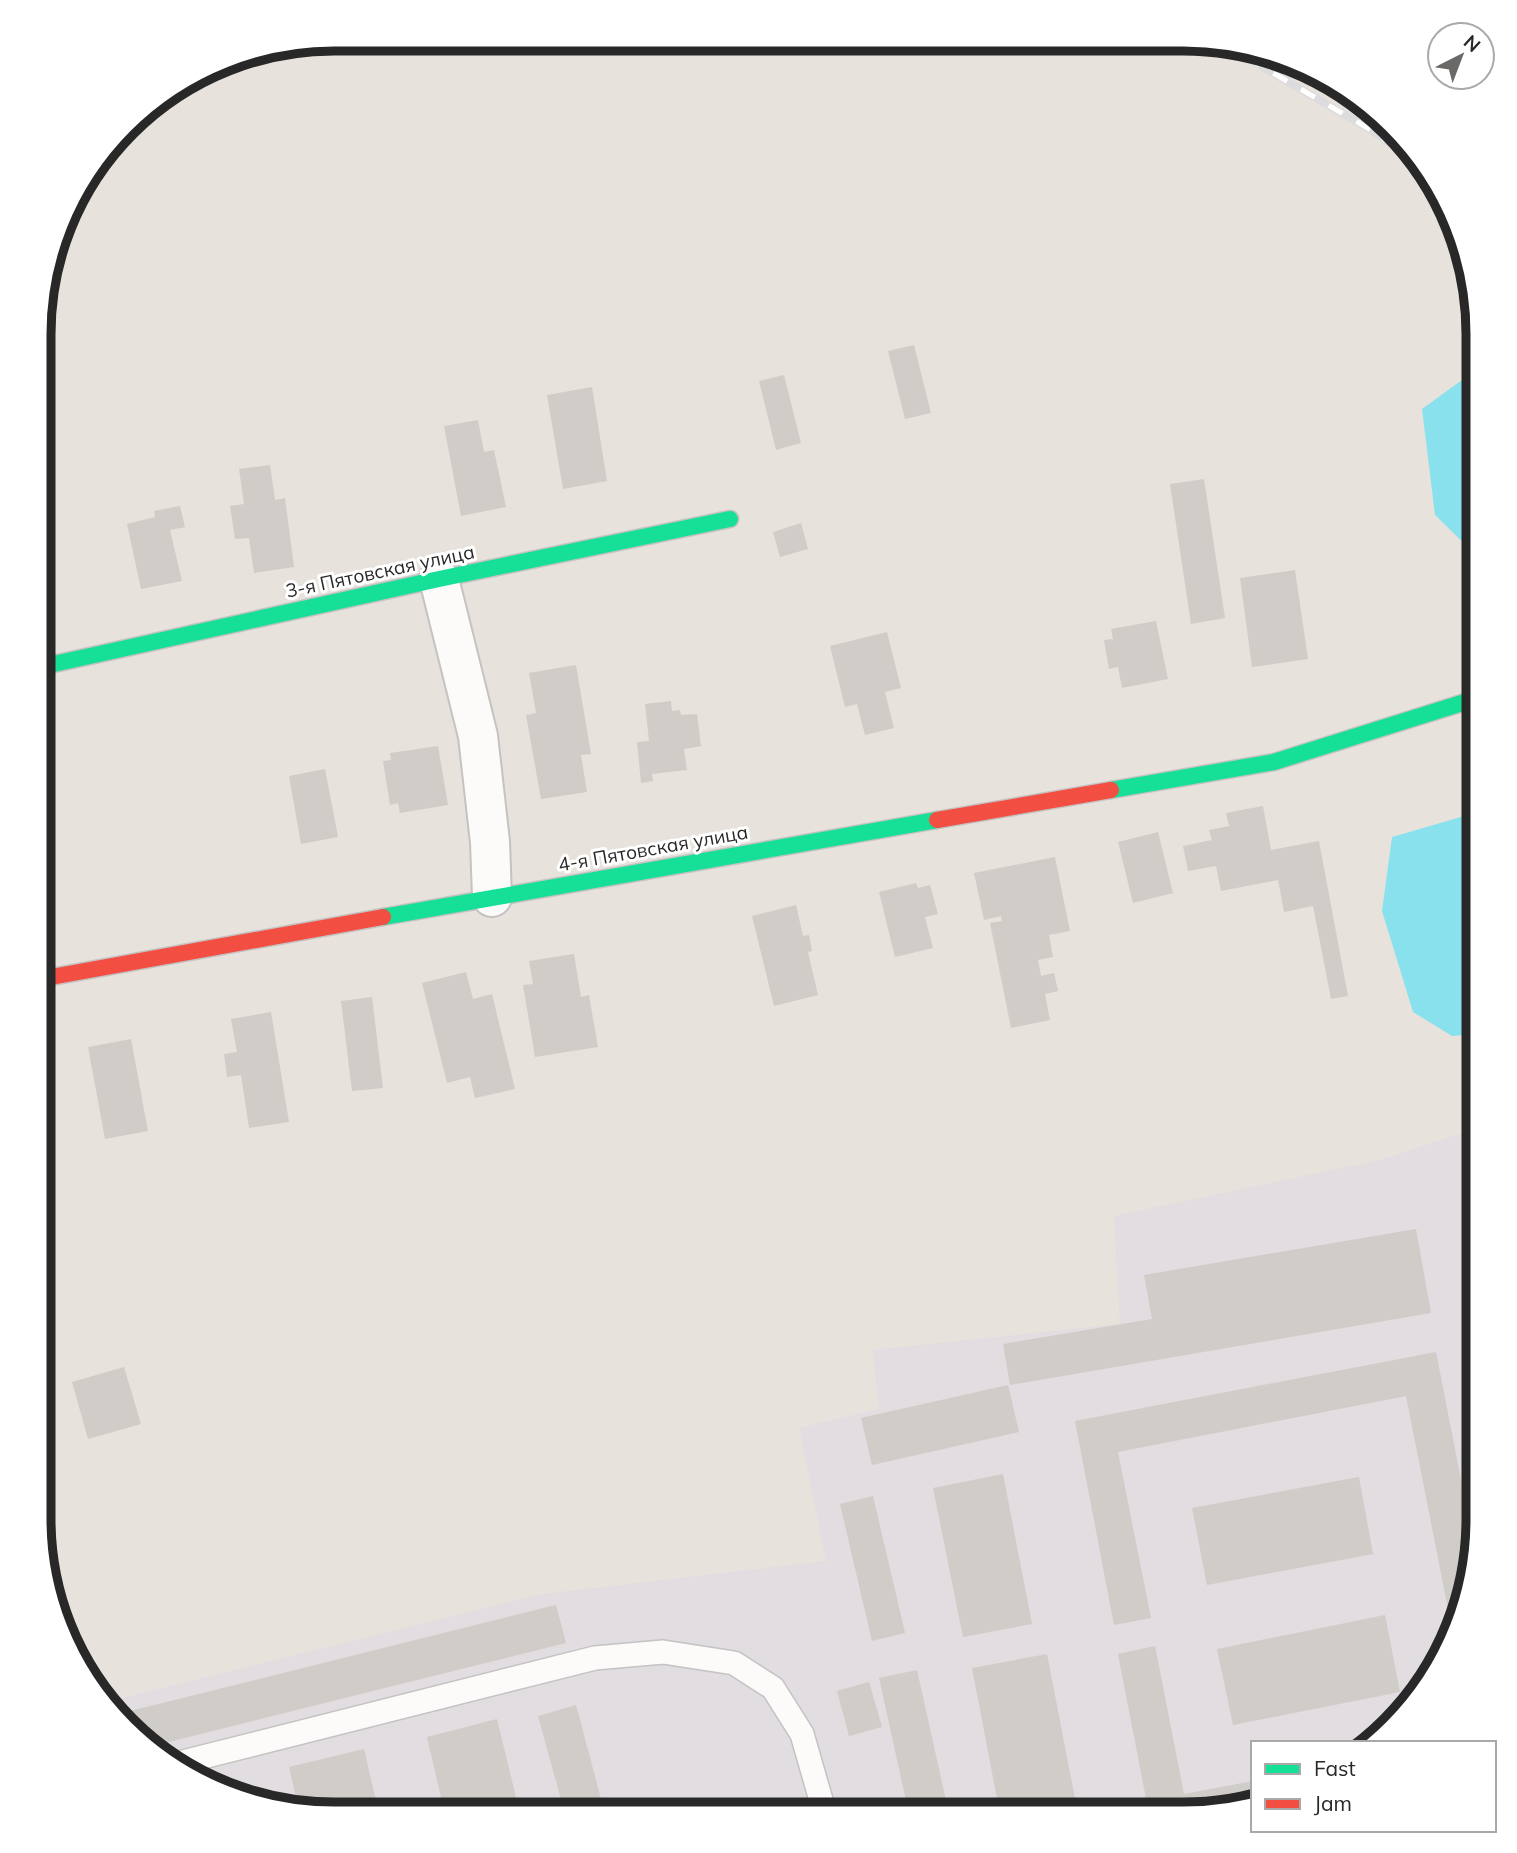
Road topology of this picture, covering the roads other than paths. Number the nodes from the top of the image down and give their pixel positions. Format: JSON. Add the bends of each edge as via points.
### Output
{"nodes":[{"id":1,"x":730,"y":519,"type":"dead end"},
{"id":2,"x":439,"y":579,"type":"junction"},
{"id":3,"x":51,"y":665,"type":"edge"},
{"id":4,"x":1466,"y":702,"type":"edge"},
{"id":5,"x":492,"y":897,"type":"junction"},
{"id":6,"x":51,"y":977,"type":"edge"},
{"id":7,"x":187,"y":1761,"type":"edge"},
{"id":8,"x":822,"y":1802,"type":"edge"}],
"edges":[{"from":1,"to":2,"type":"street","name":"3-я Пятовская улица"},
{"from":2,"to":3,"type":"street","name":"3-я Пятовская улица"},
{"from":2,"to":5,"type":"street","via":[[478,736]]},
{"from":4,"to":5,"type":"street","name":"4-я Пятовская улица","via":[[1274,762]]},
{"from":5,"to":6,"type":"street","name":"4-я Пятовская улица"},
{"from":7,"to":8,"type":"lane","via":[[595,1658],[663,1652],[734,1663],[774,1688],[802,1734]]}]}
